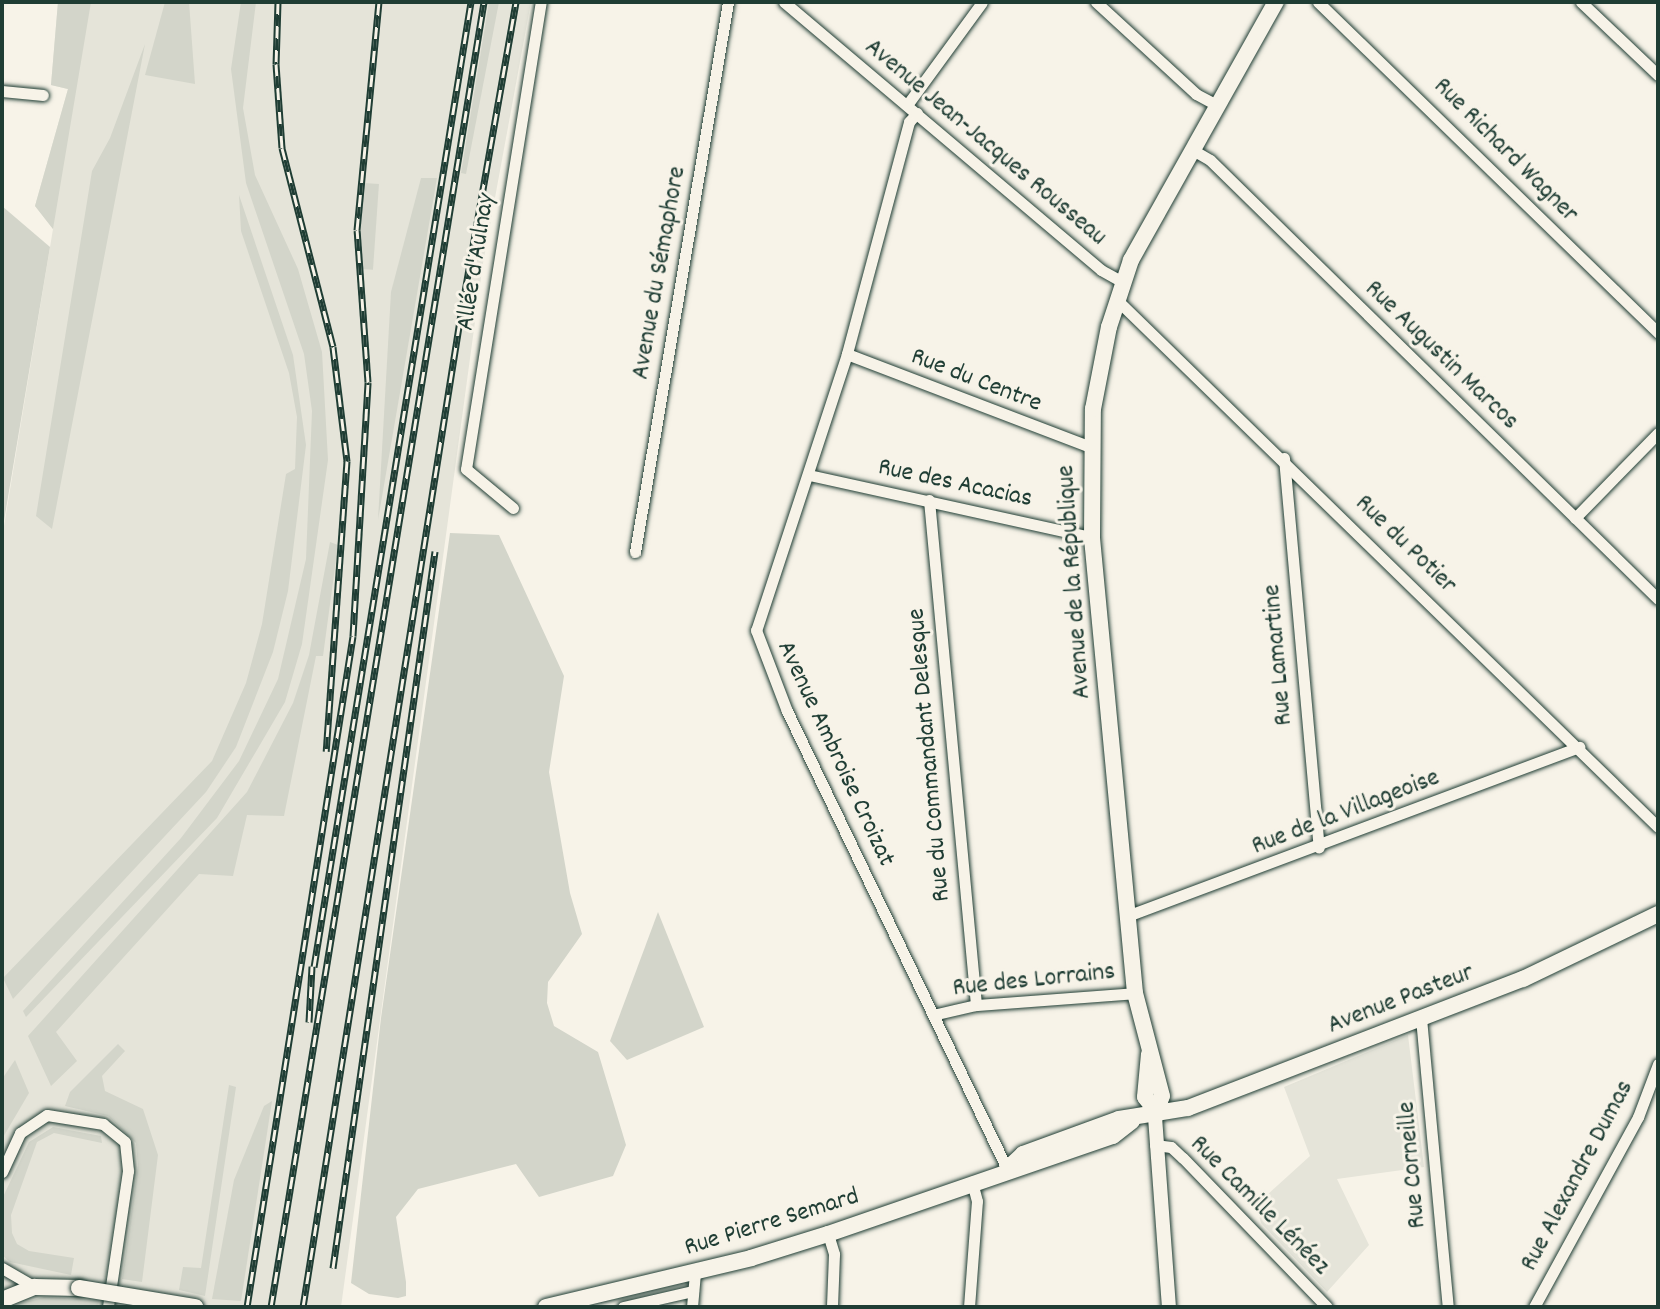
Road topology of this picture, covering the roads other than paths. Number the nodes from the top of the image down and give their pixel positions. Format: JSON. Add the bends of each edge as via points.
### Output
{"nodes":[{"id":1,"x":541,"y":2,"type":"edge"},
{"id":2,"x":728,"y":2,"type":"edge"},
{"id":3,"x":784,"y":2,"type":"edge"},
{"id":4,"x":982,"y":2,"type":"edge"},
{"id":5,"x":1096,"y":2,"type":"edge"},
{"id":6,"x":1276,"y":2,"type":"edge"},
{"id":7,"x":1318,"y":2,"type":"edge"},
{"id":8,"x":1581,"y":2,"type":"edge"},
{"id":9,"x":1658,"y":75,"type":"edge"},
{"id":10,"x":2,"y":91,"type":"edge"},
{"id":11,"x":43,"y":95,"type":"dead end"},
{"id":12,"x":1215,"y":104,"type":"junction"},
{"id":13,"x":912,"y":109,"type":"junction"},
{"id":14,"x":1191,"y":149,"type":"junction"},
{"id":15,"x":1123,"y":282,"type":"junction"},
{"id":16,"x":1117,"y":300,"type":"junction"},
{"id":17,"x":1658,"y":333,"type":"edge"},
{"id":18,"x":847,"y":354,"type":"junction"},
{"id":19,"x":1658,"y":433,"type":"edge"},
{"id":20,"x":1090,"y":447,"type":"junction"},
{"id":21,"x":1284,"y":458,"type":"junction"},
{"id":22,"x":809,"y":475,"type":"junction"},
{"id":23,"x":929,"y":500,"type":"junction"},
{"id":24,"x":513,"y":508,"type":"dead end"},
{"id":25,"x":1575,"y":518,"type":"junction"},
{"id":26,"x":1092,"y":537,"type":"junction"},
{"id":27,"x":635,"y":552,"type":"dead end"},
{"id":28,"x":1658,"y":599,"type":"edge"},
{"id":29,"x":1580,"y":747,"type":"junction"},
{"id":30,"x":1658,"y":827,"type":"edge"},
{"id":31,"x":1319,"y":847,"type":"junction"},
{"id":32,"x":1658,"y":914,"type":"edge"},
{"id":33,"x":1127,"y":916,"type":"junction"},
{"id":34,"x":1135,"y":993,"type":"junction"},
{"id":35,"x":976,"y":1005,"type":"junction"},
{"id":36,"x":937,"y":1014,"type":"junction"},
{"id":37,"x":1421,"y":1018,"type":"junction"},
{"id":38,"x":1658,"y":1064,"type":"edge"},
{"id":39,"x":1156,"y":1114,"type":"junction"},
{"id":40,"x":1155,"y":1145,"type":"junction"},
{"id":41,"x":1007,"y":1169,"type":"junction"},
{"id":42,"x":2,"y":1172,"type":"edge"},
{"id":43,"x":972,"y":1182,"type":"junction"},
{"id":44,"x":828,"y":1234,"type":"junction"},
{"id":45,"x":2,"y":1268,"type":"edge"},
{"id":46,"x":695,"y":1272,"type":"junction"},
{"id":47,"x":35,"y":1287,"type":"junction"},
{"id":48,"x":693,"y":1291,"type":"junction"},
{"id":49,"x":2,"y":1300,"type":"edge"},
{"id":50,"x":108,"y":1307,"type":"edge"},
{"id":51,"x":195,"y":1307,"type":"edge"},
{"id":52,"x":546,"y":1307,"type":"edge"},
{"id":53,"x":623,"y":1307,"type":"edge"},
{"id":54,"x":692,"y":1307,"type":"edge"},
{"id":55,"x":832,"y":1307,"type":"edge"},
{"id":56,"x":969,"y":1307,"type":"edge"},
{"id":57,"x":1169,"y":1307,"type":"edge"},
{"id":58,"x":1327,"y":1307,"type":"edge"},
{"id":59,"x":1448,"y":1307,"type":"edge"},
{"id":60,"x":1534,"y":1307,"type":"edge"}],
"edges":[{"from":1,"to":24,"type":"street","name":"Allée d'Aulnay","via":[[466,469]]},
{"from":2,"to":27,"type":"street","name":"Avenue du Sémaphore"},
{"from":3,"to":13,"type":"street","name":"Avenue Jean-Jacques Rousseau"},
{"from":4,"to":13,"type":"street","name":"Avenue Ambroise Croizat"},
{"from":5,"to":12,"type":"street","via":[[1196,94]]},
{"from":6,"to":12,"type":"main road","name":"Avenue de la République"},
{"from":7,"to":17,"type":"street","name":"Rue Richard Wagner"},
{"from":8,"to":9,"type":"street"},
{"from":10,"to":11,"type":"street"},
{"from":12,"to":14,"type":"main road","name":"Avenue de la République"},
{"from":13,"to":15,"type":"street","name":"Avenue Jean-Jacques Rousseau","via":[[1101,270]]},
{"from":13,"to":18,"type":"street","name":"Avenue Ambroise Croizat"},
{"from":14,"to":15,"type":"main road","name":"Avenue de la République"},
{"from":14,"to":25,"type":"street","name":"Rue Augustin Marcos","via":[[1210,160]]},
{"from":15,"to":16,"type":"main road","name":"Avenue de la République"},
{"from":16,"to":20,"type":"main road","name":"Avenue de la République","via":[[1099,370]]},
{"from":16,"to":21,"type":"street","name":"Rue du Potier"},
{"from":18,"to":20,"type":"street","name":"Rue du Centre"},
{"from":18,"to":22,"type":"street","name":"Avenue Ambroise Croizat"},
{"from":19,"to":25,"type":"street"},
{"from":20,"to":26,"type":"main road","name":"Avenue de la République"},
{"from":21,"to":29,"type":"street","name":"Rue du Potier"},
{"from":21,"to":31,"type":"street","name":"Rue Lamartine"},
{"from":22,"to":23,"type":"street","name":"Rue des Acacias"},
{"from":22,"to":36,"type":"street","name":"Avenue Ambroise Croizat","via":[[756,630],[759,649]]},
{"from":23,"to":26,"type":"street","name":"Rue des Acacias"},
{"from":23,"to":35,"type":"street","name":"Rue du Commandant Delesque"},
{"from":25,"to":28,"type":"street","name":"Rue Augustin Marcos"},
{"from":26,"to":33,"type":"main road","name":"Avenue de la République"},
{"from":29,"to":30,"type":"street","name":"Rue du Potier"},
{"from":29,"to":31,"type":"street","name":"Rue de la Villageoise"},
{"from":31,"to":33,"type":"street","name":"Rue de la Villageoise"},
{"from":32,"to":37,"type":"main road","name":"Avenue Pasteur","via":[[1523,979]]},
{"from":33,"to":34,"type":"main road","name":"Avenue de la République"},
{"from":34,"to":35,"type":"street","name":"Rue des Lorrains"},
{"from":34,"to":39,"type":"main road","name":"Avenue de la République","via":[[1149,1054],[1145,1097]]},
{"from":35,"to":36,"type":"street","name":"Rue des Lorrains"},
{"from":36,"to":41,"type":"street","name":"Avenue Ambroise Croizat"},
{"from":37,"to":39,"type":"main road","name":"Avenue Pasteur"},
{"from":37,"to":59,"type":"street","name":"Rue Corneille"},
{"from":38,"to":60,"type":"street","name":"Rue Alexandre Dumas","via":[[1638,1117]]},
{"from":39,"to":40,"type":"street"},
{"from":39,"to":41,"type":"main road","name":"Rue Pierre Semard","via":[[1028,1168]]},
{"from":40,"to":57,"type":"street"},
{"from":40,"to":58,"type":"street","name":"Rue Camille Lénéez","via":[[1171,1147],[1183,1158]]},
{"from":41,"to":43,"type":"main road","name":"Rue Pierre Semard"},
{"from":42,"to":50,"type":"street","via":[[20,1133],[47,1115],[103,1124],[119,1135],[128,1171]]},
{"from":43,"to":44,"type":"main road","name":"Rue Pierre Semard"},
{"from":43,"to":56,"type":"street","via":[[977,1201]]},
{"from":44,"to":46,"type":"main road","name":"Rue Pierre Semard"},
{"from":44,"to":55,"type":"street","via":[[834,1254]]},
{"from":45,"to":47,"type":"street"},
{"from":46,"to":48,"type":"street"},
{"from":46,"to":52,"type":"main road","name":"Rue Pierre Semard"},
{"from":47,"to":49,"type":"main road"},
{"from":47,"to":51,"type":"main road","bridge":true,"via":[[79,1288]]},
{"from":48,"to":53,"type":"street","name":"Rue Pierre Semard"},
{"from":48,"to":54,"type":"street"}]}
